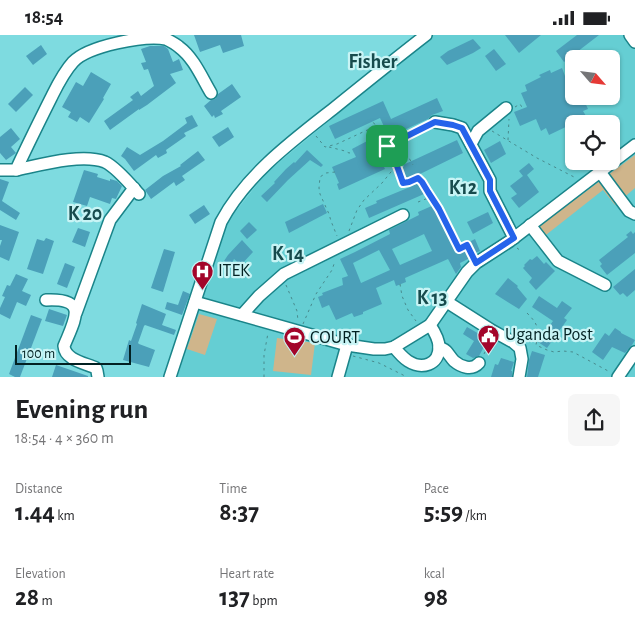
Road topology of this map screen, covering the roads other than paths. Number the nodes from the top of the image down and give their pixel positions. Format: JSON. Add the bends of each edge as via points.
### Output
{"nodes":[{"id":1,"x":426,"y":35,"type":"edge"},
{"id":2,"x":630,"y":35,"type":"edge"},
{"id":3,"x":635,"y":42,"type":"edge"},
{"id":4,"x":211,"y":93,"type":"dead end"},
{"id":5,"x":509,"y":112,"type":"road end"},
{"id":6,"x":435,"y":122,"type":"road end"},
{"id":7,"x":471,"y":144,"type":"junction"},
{"id":8,"x":635,"y":145,"type":"edge"},
{"id":9,"x":0,"y":170,"type":"edge"},
{"id":10,"x":16,"y":170,"type":"junction"},
{"id":11,"x":600,"y":172,"type":"junction"},
{"id":12,"x":635,"y":214,"type":"edge"},
{"id":13,"x":403,"y":215,"type":"dead end"},
{"id":14,"x":530,"y":225,"type":"junction"},
{"id":15,"x":514,"y":238,"type":"junction"},
{"id":16,"x":604,"y":285,"type":"dead end"},
{"id":17,"x":46,"y":300,"type":"dead end"},
{"id":18,"x":195,"y":302,"type":"junction"},
{"id":19,"x":447,"y":302,"type":"junction"},
{"id":20,"x":76,"y":313,"type":"junction"},
{"id":21,"x":242,"y":315,"type":"junction"},
{"id":22,"x":426,"y":328,"type":"junction"},
{"id":23,"x":394,"y":347,"type":"junction"},
{"id":24,"x":439,"y":347,"type":"junction"},
{"id":25,"x":346,"y":349,"type":"junction"},
{"id":26,"x":635,"y":352,"type":"edge"},
{"id":27,"x":479,"y":363,"type":"road end"},
{"id":28,"x":98,"y":377,"type":"edge"},
{"id":29,"x":170,"y":377,"type":"edge"},
{"id":30,"x":338,"y":377,"type":"edge"},
{"id":31,"x":519,"y":377,"type":"edge"},
{"id":32,"x":618,"y":377,"type":"edge"}],
"edges":[{"from":1,"to":18,"type":"street","via":[[311,127],[246,186],[221,222]]},
{"from":2,"to":3,"type":"street"},
{"from":4,"to":10,"type":"street","via":[[188,55],[166,39],[134,39],[96,48],[80,56],[66,70]]},
{"from":5,"to":7,"type":"street","via":[[478,131]]},
{"from":6,"to":7,"type":"street","via":[[462,128]]},
{"from":7,"to":15,"type":"street"},
{"from":8,"to":11,"type":"street"},
{"from":9,"to":10,"type":"street"},
{"from":10,"to":20,"type":"street","via":[[90,159],[105,162],[136,191],[110,220]]},
{"from":11,"to":12,"type":"street","via":[[629,211]]},
{"from":11,"to":14,"type":"street"},
{"from":13,"to":21,"type":"street","via":[[284,273]]},
{"from":14,"to":15,"type":"street"},
{"from":14,"to":16,"type":"street","via":[[558,261]]},
{"from":15,"to":19,"type":"street","via":[[476,263]]},
{"from":17,"to":20,"type":"street","via":[[70,303]]},
{"from":18,"to":21,"type":"street"},
{"from":18,"to":29,"type":"street"},
{"from":19,"to":22,"type":"street"},
{"from":19,"to":31,"type":"street","via":[[520,348]]},
{"from":20,"to":28,"type":"street","via":[[64,350],[70,357],[96,368]]},
{"from":21,"to":25,"type":"street","via":[[300,331]]},
{"from":22,"to":23,"type":"street"},
{"from":22,"to":24,"type":"street","via":[[436,336]]},
{"from":23,"to":24,"type":"street","via":[[409,362],[424,366],[434,361]]},
{"from":23,"to":25,"type":"street"},
{"from":24,"to":27,"type":"street","via":[[461,365],[471,368]]},
{"from":25,"to":30,"type":"street"},
{"from":26,"to":32,"type":"street"}]}
